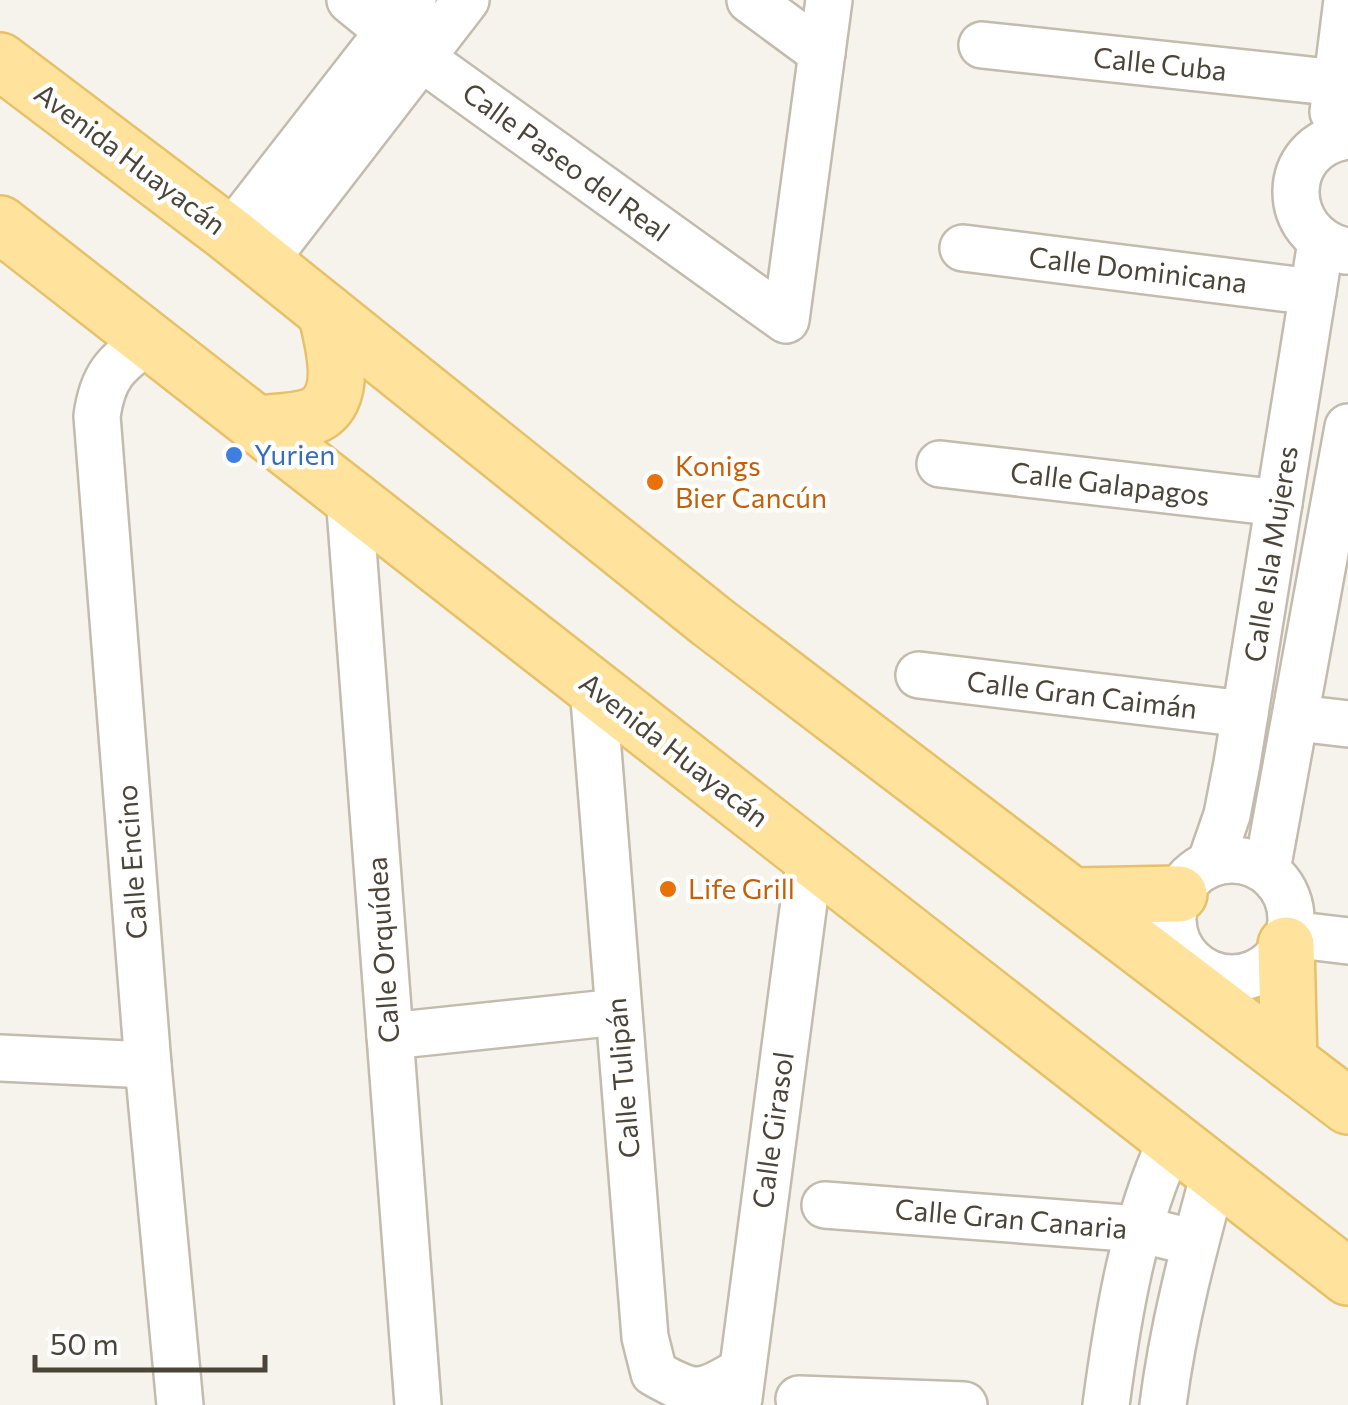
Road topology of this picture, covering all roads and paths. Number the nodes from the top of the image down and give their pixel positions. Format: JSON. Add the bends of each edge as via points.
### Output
{"nodes":[{"id":1,"x":350,"y":0,"type":"edge"},
{"id":2,"x":466,"y":0,"type":"edge"},
{"id":3,"x":750,"y":0,"type":"edge"},
{"id":4,"x":829,"y":0,"type":"edge"},
{"id":5,"x":1347,"y":0,"type":"edge"},
{"id":6,"x":407,"y":29,"type":"edge"},
{"id":7,"x":982,"y":45,"type":"dead end"},
{"id":8,"x":822,"y":53,"type":"junction"},
{"id":9,"x":0,"y":61,"type":"edge"},
{"id":10,"x":1338,"y":83,"type":"junction"},
{"id":11,"x":1338,"y":138,"type":"edge"},
{"id":12,"x":0,"y":224,"type":"edge"},
{"id":13,"x":1334,"y":247,"type":"edge"},
{"id":14,"x":246,"y":248,"type":"junction"},
{"id":15,"x":962,"y":248,"type":"dead end"},
{"id":16,"x":1313,"y":292,"type":"junction"},
{"id":17,"x":326,"y":312,"type":"junction"},
{"id":18,"x":149,"y":339,"type":"junction"},
{"id":19,"x":257,"y":424,"type":"junction"},
{"id":20,"x":1348,"y":427,"type":"edge"},
{"id":21,"x":940,"y":464,"type":"dead end"},
{"id":22,"x":348,"y":496,"type":"junction"},
{"id":23,"x":1279,"y":503,"type":"junction"},
{"id":24,"x":1341,"y":512,"type":"edge"},
{"id":25,"x":919,"y":675,"type":"dead end"},
{"id":26,"x":593,"y":686,"type":"junction"},
{"id":27,"x":1245,"y":714,"type":"junction"},
{"id":28,"x":1297,"y":718,"type":"junction"},
{"id":29,"x":1348,"y":724,"type":"edge"},
{"id":30,"x":810,"y":856,"type":"junction"},
{"id":31,"x":1266,"y":870,"type":"junction"},
{"id":32,"x":1194,"y":879,"type":"junction"},
{"id":33,"x":1076,"y":896,"type":"junction"},
{"id":34,"x":1288,"y":939,"type":"junction"},
{"id":35,"x":1348,"y":941,"type":"edge"},
{"id":36,"x":618,"y":1012,"type":"junction"},
{"id":37,"x":390,"y":1036,"type":"junction"},
{"id":38,"x":0,"y":1058,"type":"edge"},
{"id":39,"x":1289,"y":1061,"type":"junction"},
{"id":40,"x":148,"y":1066,"type":"junction"},
{"id":41,"x":1348,"y":1106,"type":"edge"},
{"id":42,"x":1171,"y":1141,"type":"junction"},
{"id":43,"x":1214,"y":1174,"type":"junction"},
{"id":44,"x":826,"y":1205,"type":"dead end"},
{"id":45,"x":1140,"y":1230,"type":"junction"},
{"id":46,"x":1195,"y":1243,"type":"junction"},
{"id":47,"x":1348,"y":1277,"type":"edge"},
{"id":48,"x":740,"y":1388,"type":"edge"},
{"id":49,"x":681,"y":1398,"type":"edge"},
{"id":50,"x":800,"y":1399,"type":"dead end"},
{"id":51,"x":180,"y":1405,"type":"edge"},
{"id":52,"x":418,"y":1405,"type":"edge"},
{"id":53,"x":964,"y":1405,"type":"edge"},
{"id":54,"x":1106,"y":1405,"type":"edge"},
{"id":55,"x":1163,"y":1405,"type":"edge"}],
"edges":[{"from":1,"to":6,"type":"street","name":"Calle Paseo del Real"},
{"from":2,"to":6,"type":"street"},
{"from":3,"to":8,"type":"street"},
{"from":4,"to":8,"type":"street"},
{"from":5,"to":10,"type":"street"},
{"from":6,"to":8,"type":"street","name":"Calle Paseo del Real","via":[[786,320]]},
{"from":6,"to":14,"type":"street"},
{"from":7,"to":10,"type":"street","name":"Calle Cuba"},
{"from":9,"to":14,"type":"main road","name":"Avenida Huayacán"},
{"from":10,"to":11,"type":"street"},
{"from":11,"to":13,"type":"street","via":[[1314,150],[1297,180],[1299,215]]},
{"from":12,"to":18,"type":"main road","name":"Avenida Huayacán"},
{"from":13,"to":16,"type":"street","name":"Calle Isla Mujeres"},
{"from":14,"to":17,"type":"main road","name":"Avenida Huayacán"},
{"from":15,"to":16,"type":"street","name":"Calle Dominicana"},
{"from":16,"to":23,"type":"street","name":"Calle Isla Mujeres"},
{"from":17,"to":19,"type":"main road","via":[[336,384],[326,406],[314,416]]},
{"from":17,"to":33,"type":"main road","name":"Avenida Huayacán","via":[[711,621]]},
{"from":18,"to":19,"type":"main road","name":"Avenida Huayacán"},
{"from":18,"to":40,"type":"street","name":"Calle Encino","via":[[113,368],[98,416]]},
{"from":19,"to":22,"type":"main road","name":"Avenida Huayacán"},
{"from":20,"to":24,"type":"street","name":"Calle Isla Mujeres"},
{"from":21,"to":23,"type":"street","name":"Calle Galapagos"},
{"from":22,"to":26,"type":"main road","name":"Avenida Huayacán"},
{"from":22,"to":37,"type":"street","name":"Calle Orquídea"},
{"from":23,"to":27,"type":"street","name":"Calle Isla Mujeres"},
{"from":24,"to":28,"type":"street","name":"Calle Isla Mujeres"},
{"from":25,"to":27,"type":"street","name":"Calle Gran Caimán"},
{"from":26,"to":30,"type":"main road","name":"Avenida Huayacán"},
{"from":26,"to":36,"type":"street","name":"Calle Tulipán"},
{"from":27,"to":32,"type":"street","name":"Calle Isla Mujeres","via":[[1227,814]]},
{"from":28,"to":29,"type":"street"},
{"from":28,"to":31,"type":"street","name":"Calle Isla Mujeres"},
{"from":30,"to":42,"type":"main road","name":"Avenida Huayacán"},
{"from":30,"to":48,"type":"street","name":"Calle Girasol"},
{"from":31,"to":32,"type":"street","via":[[1239,860]]},
{"from":31,"to":34,"type":"street","via":[[1288,898]]},
{"from":32,"to":33,"type":"main road"},
{"from":32,"to":34,"type":"street","via":[[1174,910],[1174,927],[1200,969],[1236,979],[1256,974],[1274,962]]},
{"from":33,"to":39,"type":"main road","name":"Avenida Huayacán"},
{"from":34,"to":35,"type":"street"},
{"from":34,"to":39,"type":"main road"},
{"from":36,"to":37,"type":"street"},
{"from":36,"to":49,"type":"street","name":"Calle Tulipán","via":[[645,1337],[654,1372]]},
{"from":37,"to":52,"type":"street","name":"Calle Orquídea"},
{"from":38,"to":40,"type":"street"},
{"from":39,"to":41,"type":"main road","name":"Avenida Huayacán"},
{"from":40,"to":51,"type":"street","name":"Calle Encino"},
{"from":42,"to":43,"type":"main road","name":"Avenida Huayacán"},
{"from":42,"to":45,"type":"street","via":[[1150,1186]]},
{"from":43,"to":46,"type":"street"},
{"from":43,"to":47,"type":"main road","name":"Avenida Huayacán"},
{"from":44,"to":45,"type":"street","name":"Calle Gran Canaria"},
{"from":45,"to":46,"type":"street","name":"Calle Gran Canaria"},
{"from":45,"to":54,"type":"street"},
{"from":46,"to":55,"type":"street"},
{"from":48,"to":49,"type":"street","name":"Calle Tulipán"},
{"from":50,"to":53,"type":"street"}]}
